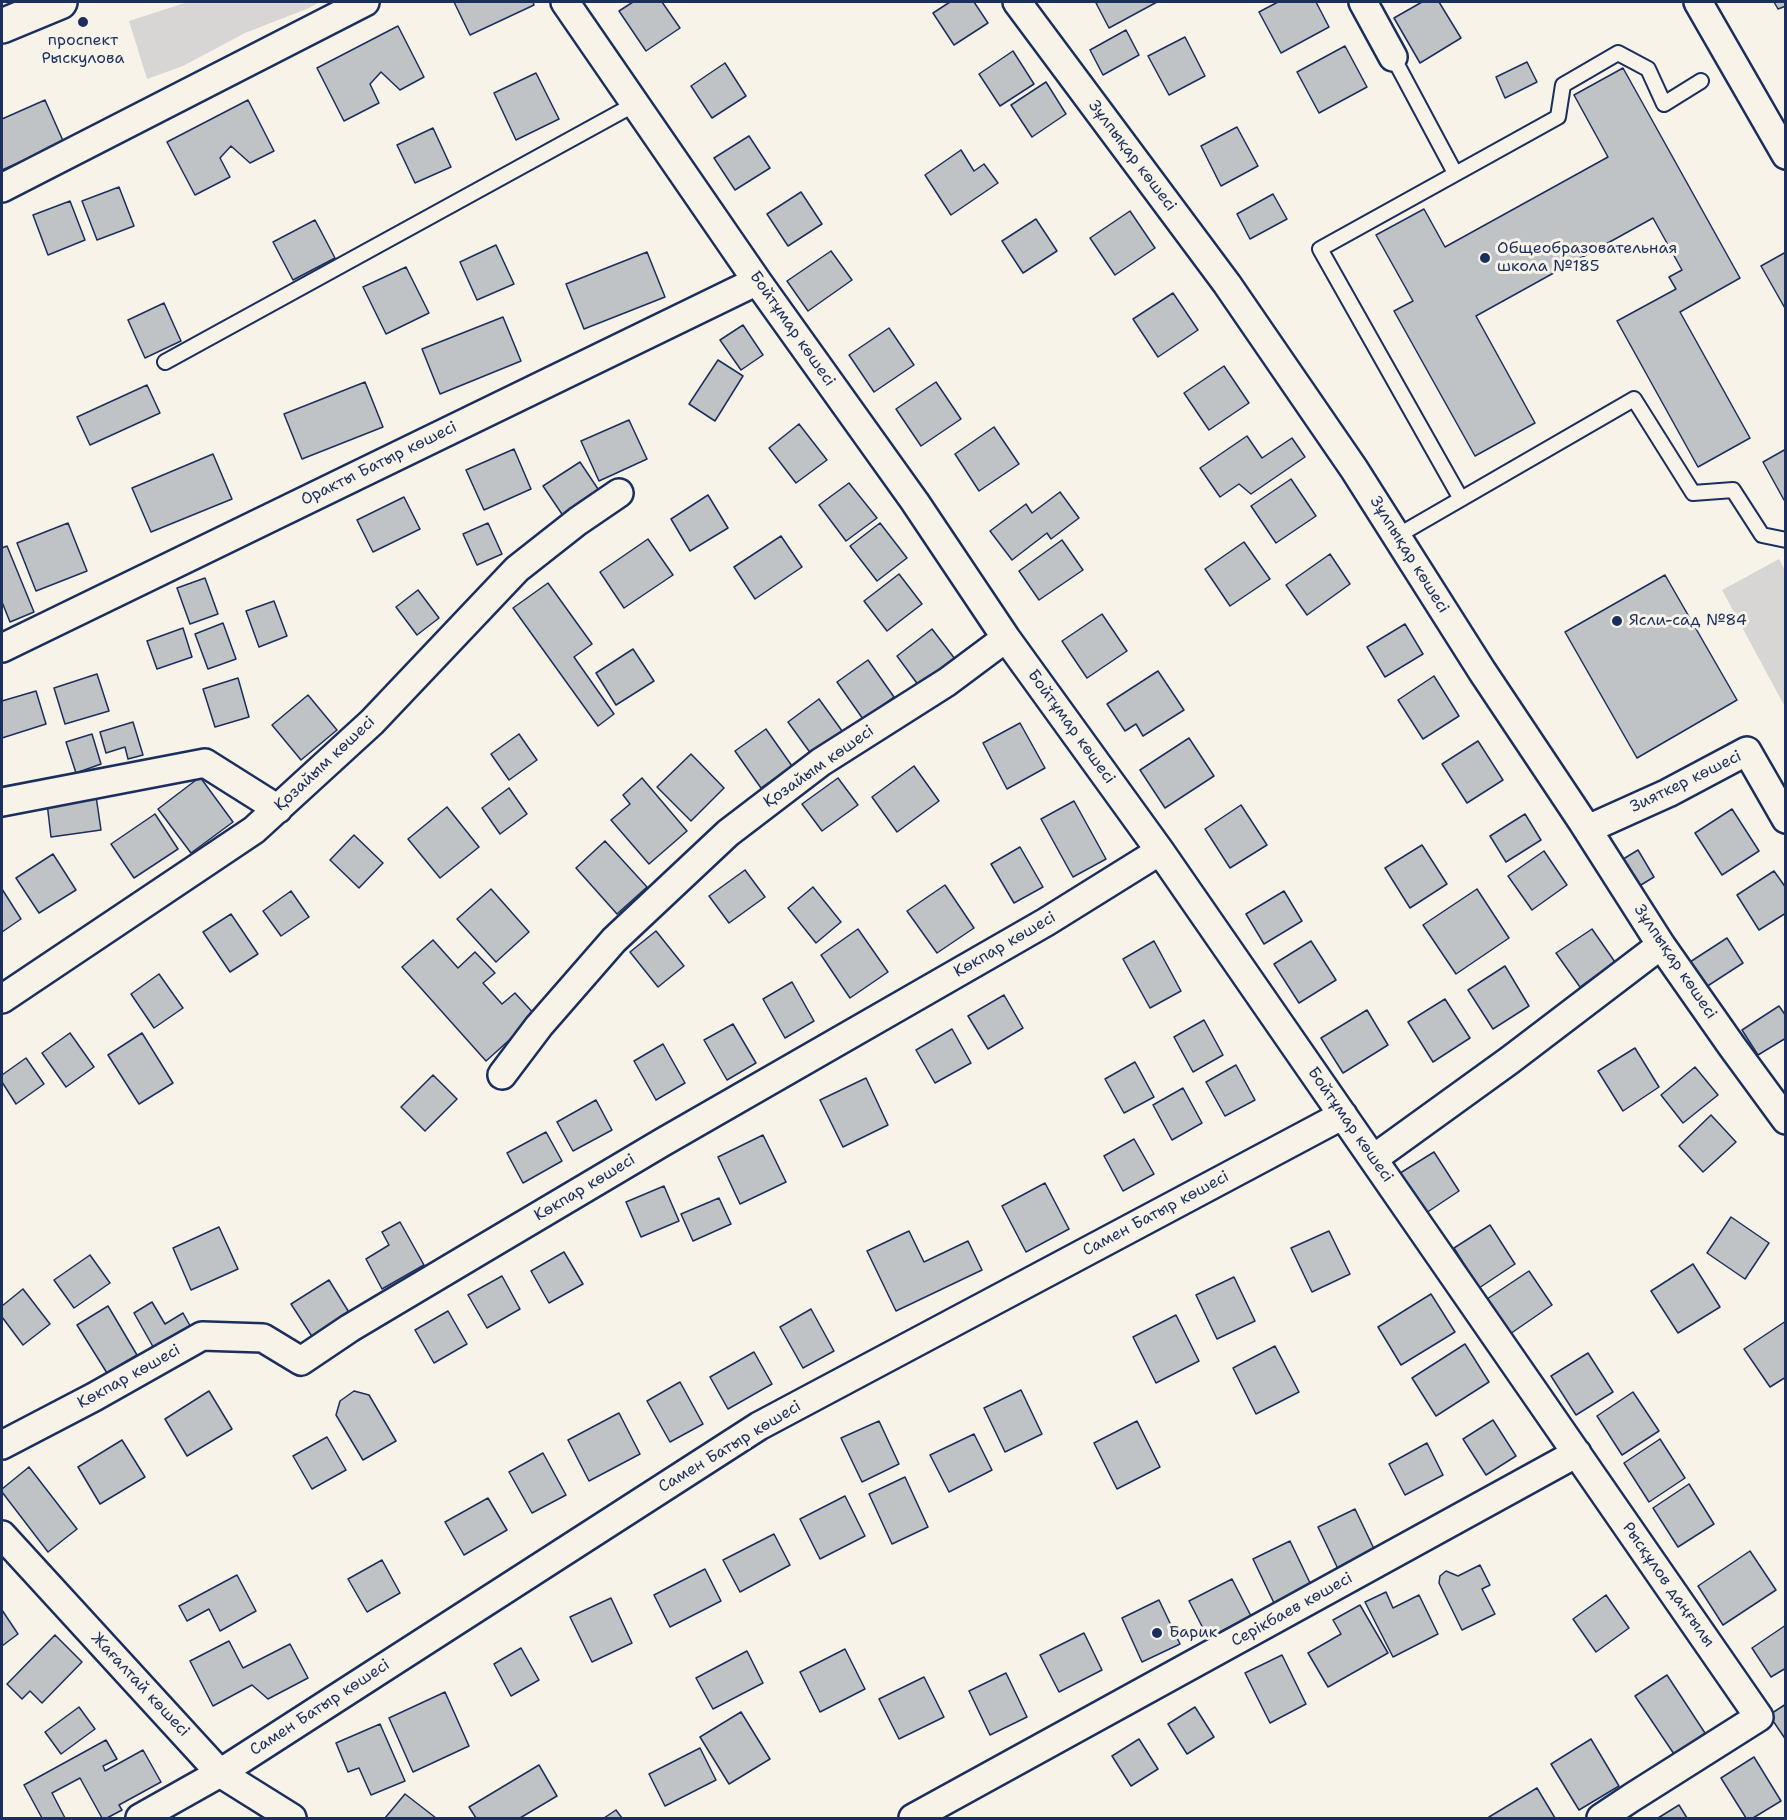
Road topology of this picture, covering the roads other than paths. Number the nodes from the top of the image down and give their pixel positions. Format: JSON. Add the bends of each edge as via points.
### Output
{"nodes":[{"id":1,"x":60,"y":2,"type":"edge"},
{"id":2,"x":365,"y":2,"type":"edge"},
{"id":3,"x":565,"y":2,"type":"edge"},
{"id":4,"x":1017,"y":2,"type":"edge"},
{"id":5,"x":1363,"y":2,"type":"edge"},
{"id":6,"x":1698,"y":2,"type":"edge"},
{"id":7,"x":2,"y":26,"type":"edge"},
{"id":8,"x":1393,"y":57,"type":"joint"},
{"id":9,"x":1701,"y":81,"type":"dead end"},
{"id":10,"x":635,"y":104,"type":"junction"},
{"id":11,"x":1785,"y":155,"type":"edge"},
{"id":12,"x":1455,"y":173,"type":"junction"},
{"id":13,"x":2,"y":188,"type":"edge"},
{"id":14,"x":757,"y":280,"type":"junction"},
{"id":15,"x":165,"y":363,"type":"dead end"},
{"id":16,"x":619,"y":493,"type":"dead end"},
{"id":17,"x":1461,"y":499,"type":"junction"},
{"id":18,"x":1397,"y":536,"type":"junction"},
{"id":19,"x":1785,"y":540,"type":"edge"},
{"id":20,"x":1006,"y":638,"type":"junction"},
{"id":21,"x":2,"y":648,"type":"edge"},
{"id":22,"x":2,"y":802,"type":"edge"},
{"id":23,"x":279,"y":809,"type":"junction"},
{"id":24,"x":1785,"y":819,"type":"edge"},
{"id":25,"x":1588,"y":829,"type":"junction"},
{"id":26,"x":1160,"y":851,"type":"junction"},
{"id":27,"x":1661,"y":945,"type":"junction"},
{"id":28,"x":2,"y":999,"type":"edge"},
{"id":29,"x":502,"y":1075,"type":"dead end"},
{"id":30,"x":1343,"y":1115,"type":"junction"},
{"id":31,"x":1785,"y":1120,"type":"edge"},
{"id":32,"x":1373,"y":1159,"type":"junction"},
{"id":33,"x":2,"y":1445,"type":"edge"},
{"id":34,"x":1576,"y":1453,"type":"junction"},
{"id":35,"x":2,"y":1535,"type":"edge"},
{"id":36,"x":220,"y":1773,"type":"junction"},
{"id":37,"x":140,"y":1818,"type":"edge"},
{"id":38,"x":292,"y":1818,"type":"edge"},
{"id":39,"x":913,"y":1818,"type":"edge"},
{"id":40,"x":1601,"y":1818,"type":"edge"}],
"edges":[{"from":1,"to":7,"type":"main road"},
{"from":2,"to":13,"type":"street"},
{"from":3,"to":10,"type":"street","name":"Бойтұмар көшесі"},
{"from":4,"to":18,"type":"street","name":"Зұлпықар көшесі","via":[[1227,284]]},
{"from":5,"to":8,"type":"street"},
{"from":6,"to":11,"type":"street"},
{"from":8,"to":12,"type":"lane"},
{"from":9,"to":12,"type":"lane","via":[[1664,104],[1648,69],[1618,53],[1563,85],[1558,117]]},
{"from":10,"to":14,"type":"street","name":"Бойтұмар көшесі"},
{"from":10,"to":15,"type":"lane"},
{"from":12,"to":17,"type":"lane","via":[[1320,249]]},
{"from":14,"to":20,"type":"street","name":"Бойтұмар көшесі"},
{"from":14,"to":21,"type":"street","name":"Оракты Батыр көшесі"},
{"from":16,"to":23,"type":"street","name":"Қозайым көшесі","via":[[517,569],[372,722]]},
{"from":17,"to":18,"type":"lane"},
{"from":17,"to":19,"type":"lane","via":[[1634,399],[1692,493],[1733,490],[1762,535]]},
{"from":18,"to":25,"type":"street","name":"Зұлпықар көшесі"},
{"from":20,"to":26,"type":"street","name":"Бойтұмар көшесі"},
{"from":20,"to":29,"type":"street","name":"Қозайым көшесі","via":[[947,682],[821,762],[728,833],[614,940]]},
{"from":22,"to":23,"type":"street","via":[[205,762]]},
{"from":23,"to":28,"type":"street","name":"Қозайым көшесі","via":[[254,830]]},
{"from":24,"to":25,"type":"street","name":"Зияткер көшесі","via":[[1747,750],[1668,793]]},
{"from":25,"to":27,"type":"street","name":"Зұлпықар көшесі"},
{"from":26,"to":30,"type":"street","name":"Бойтұмар көшесі"},
{"from":26,"to":33,"type":"street","name":"Көкпар көшесі","via":[[1046,922],[585,1188],[350,1328],[302,1361],[263,1338],[202,1336]]},
{"from":27,"to":31,"type":"street","name":"Зұлпықар көшесі"},
{"from":27,"to":32,"type":"street"},
{"from":30,"to":32,"type":"street","name":"Бойтұмар көшесі"},
{"from":30,"to":36,"type":"street","name":"Самен Батыр көшесі","via":[[759,1426]]},
{"from":32,"to":34,"type":"street","name":"Бойтұмар көшесі"},
{"from":34,"to":39,"type":"street","name":"Серікбаев көшесі"},
{"from":34,"to":40,"type":"street","name":"Рысқұлов даңғылы","via":[[1759,1717]]},
{"from":35,"to":36,"type":"street","name":"Жағалтай көшесі"},
{"from":36,"to":37,"type":"street","name":"Самен Батыр көшесі"},
{"from":36,"to":38,"type":"street","name":"Жағалтай көшесі"}]}
